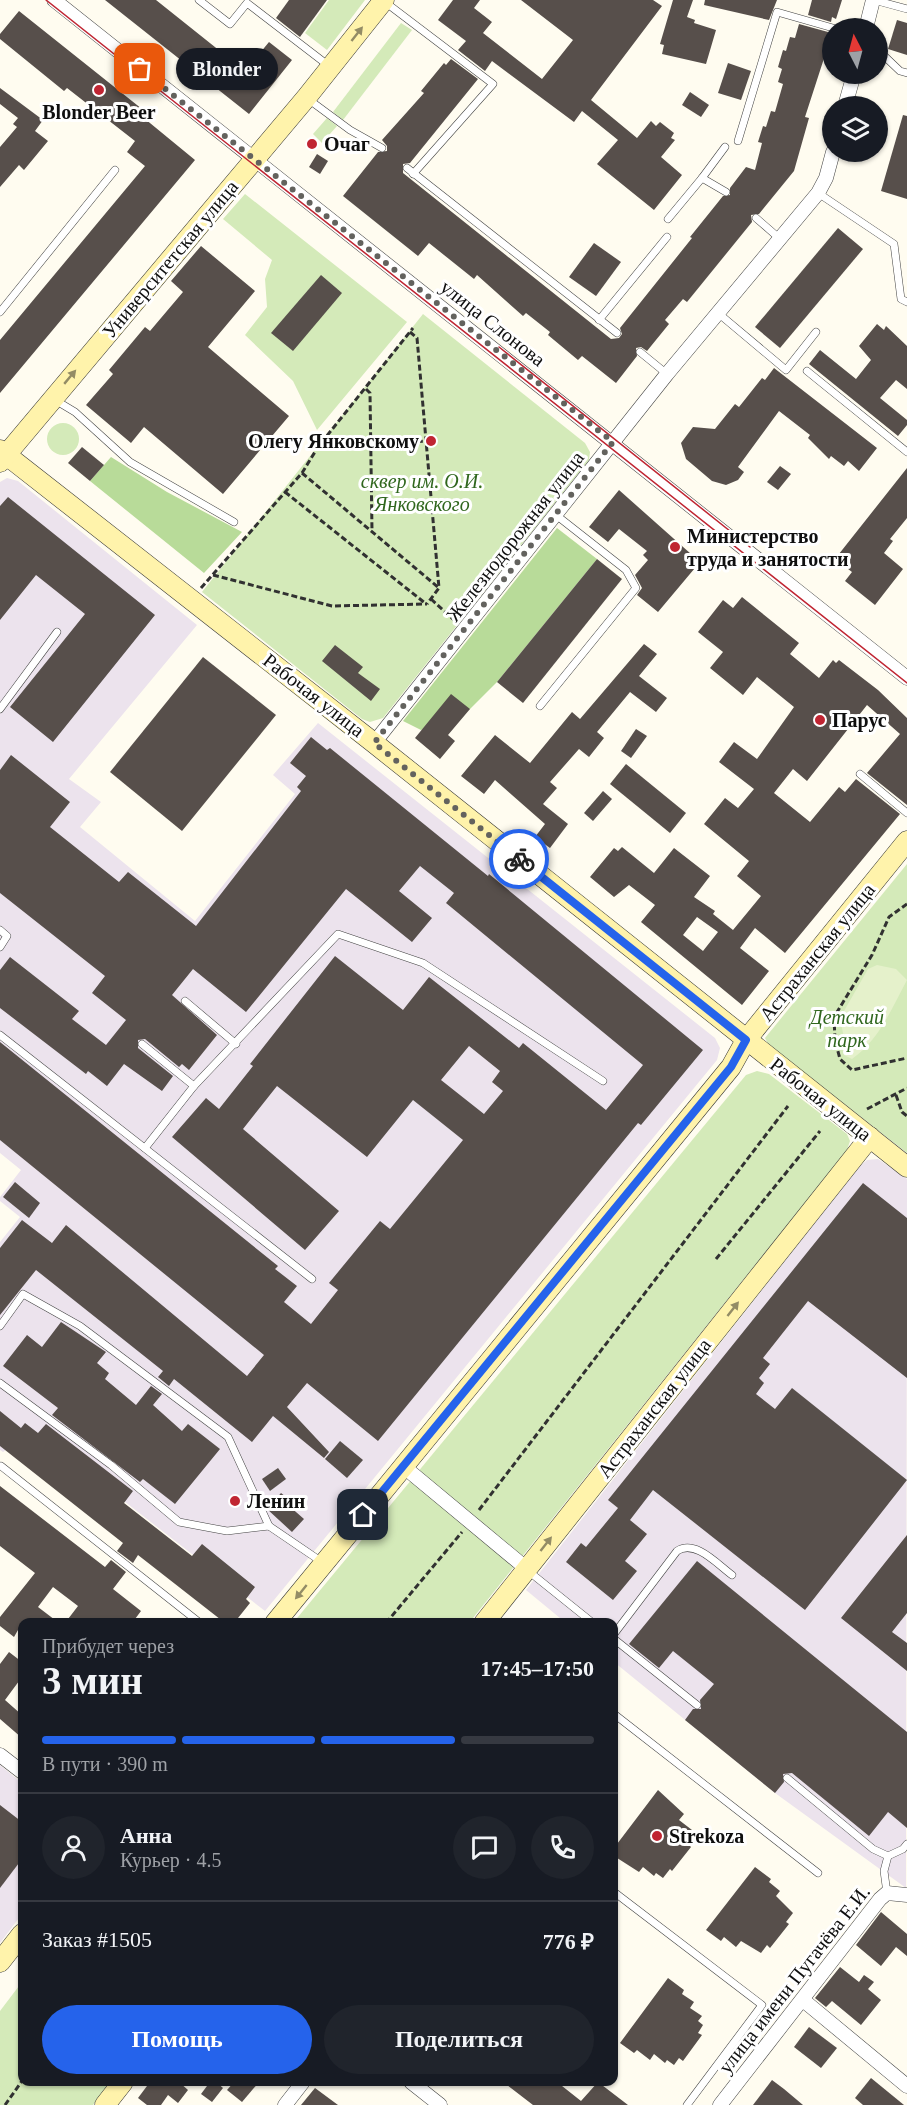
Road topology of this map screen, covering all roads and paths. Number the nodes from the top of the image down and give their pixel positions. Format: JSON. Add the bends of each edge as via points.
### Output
{"nodes":[{"id":1,"x":54,"y":0,"type":"edge"},
{"id":2,"x":199,"y":0,"type":"edge"},
{"id":3,"x":384,"y":0,"type":"edge"},
{"id":4,"x":873,"y":0,"type":"edge"},
{"id":5,"x":248,"y":1,"type":"edge"},
{"id":6,"x":907,"y":9,"type":"edge"},
{"id":7,"x":868,"y":18,"type":"edge"},
{"id":8,"x":822,"y":25,"type":"edge"},
{"id":9,"x":888,"y":60,"type":"edge"},
{"id":10,"x":331,"y":67,"type":"junction"},
{"id":11,"x":907,"y":73,"type":"edge"},
{"id":12,"x":306,"y":98,"type":"junction"},
{"id":13,"x":738,"y":141,"type":"dead end"},
{"id":14,"x":725,"y":147,"type":"dead end"},
{"id":15,"x":381,"y":148,"type":"dead end"},
{"id":16,"x":253,"y":160,"type":"junction"},
{"id":17,"x":830,"y":162,"type":"edge"},
{"id":18,"x":407,"y":168,"type":"dead end"},
{"id":19,"x":115,"y":170,"type":"dead end"},
{"id":20,"x":413,"y":174,"type":"junction"},
{"id":21,"x":702,"y":178,"type":"junction"},
{"id":22,"x":726,"y":192,"type":"dead end"},
{"id":23,"x":818,"y":193,"type":"junction"},
{"id":24,"x":756,"y":218,"type":"dead end"},
{"id":25,"x":668,"y":219,"type":"dead end"},
{"id":26,"x":667,"y":237,"type":"dead end"},
{"id":27,"x":779,"y":238,"type":"junction"},
{"id":28,"x":904,"y":300,"type":"edge"},
{"id":29,"x":907,"y":307,"type":"edge"},
{"id":30,"x":0,"y":312,"type":"edge"},
{"id":31,"x":718,"y":313,"type":"junction"},
{"id":32,"x":599,"y":320,"type":"junction"},
{"id":33,"x":413,"y":328,"type":"dead end"},
{"id":34,"x":410,"y":332,"type":"junction"},
{"id":35,"x":816,"y":332,"type":"dead end"},
{"id":36,"x":616,"y":333,"type":"dead end"},
{"id":37,"x":640,"y":352,"type":"dead end"},
{"id":38,"x":807,"y":371,"type":"dead end"},
{"id":39,"x":667,"y":374,"type":"junction"},
{"id":40,"x":366,"y":389,"type":"junction"},
{"id":41,"x":52,"y":399,"type":"junction"},
{"id":42,"x":426,"y":441,"type":"junction"},
{"id":43,"x":613,"y":442,"type":"junction"},
{"id":44,"x":371,"y":444,"type":"junction"},
{"id":45,"x":318,"y":447,"type":"junction"},
{"id":46,"x":907,"y":452,"type":"edge"},
{"id":47,"x":2,"y":456,"type":"edge"},
{"id":48,"x":302,"y":472,"type":"junction"},
{"id":49,"x":285,"y":492,"type":"junction"},
{"id":50,"x":556,"y":515,"type":"junction"},
{"id":51,"x":234,"y":522,"type":"dead end"},
{"id":52,"x":372,"y":531,"type":"junction"},
{"id":53,"x":213,"y":575,"type":"junction"},
{"id":54,"x":439,"y":588,"type":"junction"},
{"id":55,"x":192,"y":599,"type":"junction"},
{"id":56,"x":430,"y":599,"type":"junction"},
{"id":57,"x":427,"y":604,"type":"junction"},
{"id":58,"x":444,"y":610,"type":"dead end"},
{"id":59,"x":57,"y":632,"type":"dead end"},
{"id":60,"x":907,"y":678,"type":"edge"},
{"id":61,"x":540,"y":706,"type":"dead end"},
{"id":62,"x":0,"y":709,"type":"edge"},
{"id":63,"x":374,"y":743,"type":"junction"},
{"id":64,"x":860,"y":774,"type":"dead end"},
{"id":65,"x":907,"y":813,"type":"edge"},
{"id":66,"x":907,"y":841,"type":"edge"},
{"id":67,"x":907,"y":904,"type":"edge"},
{"id":68,"x":0,"y":930,"type":"edge"},
{"id":69,"x":0,"y":947,"type":"edge"},
{"id":70,"x":185,"y":1001,"type":"dead end"},
{"id":71,"x":0,"y":1035,"type":"edge"},
{"id":72,"x":746,"y":1040,"type":"junction"},
{"id":73,"x":142,"y":1044,"type":"dead end"},
{"id":74,"x":236,"y":1044,"type":"junction"},
{"id":75,"x":907,"y":1058,"type":"edge"},
{"id":76,"x":603,"y":1081,"type":"dead end"},
{"id":77,"x":194,"y":1086,"type":"junction"},
{"id":78,"x":907,"y":1088,"type":"edge"},
{"id":79,"x":896,"y":1095,"type":"junction"},
{"id":80,"x":788,"y":1106,"type":"dead end"},
{"id":81,"x":867,"y":1109,"type":"dead end"},
{"id":82,"x":907,"y":1116,"type":"edge"},
{"id":83,"x":820,"y":1131,"type":"dead end"},
{"id":84,"x":870,"y":1137,"type":"junction"},
{"id":85,"x":145,"y":1148,"type":"junction"},
{"id":86,"x":907,"y":1167,"type":"edge"},
{"id":87,"x":716,"y":1259,"type":"dead end"},
{"id":88,"x":312,"y":1279,"type":"dead end"},
{"id":89,"x":0,"y":1326,"type":"edge"},
{"id":90,"x":0,"y":1383,"type":"edge"},
{"id":91,"x":1,"y":1466,"type":"edge"},
{"id":92,"x":403,"y":1466,"type":"junction"},
{"id":93,"x":470,"y":1522,"type":"junction"},
{"id":94,"x":269,"y":1526,"type":"junction"},
{"id":95,"x":324,"y":1563,"type":"junction"},
{"id":96,"x":527,"y":1569,"type":"junction"},
{"id":97,"x":732,"y":1575,"type":"dead end"},
{"id":98,"x":194,"y":1618,"type":"edge"},
{"id":99,"x":279,"y":1618,"type":"edge"},
{"id":100,"x":391,"y":1618,"type":"edge"},
{"id":101,"x":488,"y":1618,"type":"edge"},
{"id":102,"x":587,"y":1618,"type":"edge"},
{"id":103,"x":618,"y":1629,"type":"edge"},
{"id":104,"x":618,"y":1643,"type":"edge"},
{"id":105,"x":697,"y":1705,"type":"dead end"},
{"id":106,"x":618,"y":1717,"type":"edge"},
{"id":107,"x":0,"y":1755,"type":"edge"},
{"id":108,"x":18,"y":1769,"type":"edge"},
{"id":109,"x":787,"y":1778,"type":"dead end"},
{"id":110,"x":907,"y":1844,"type":"edge"},
{"id":111,"x":888,"y":1856,"type":"junction"},
{"id":112,"x":818,"y":1873,"type":"dead end"},
{"id":113,"x":887,"y":1893,"type":"junction"},
{"id":114,"x":618,"y":1895,"type":"edge"},
{"id":115,"x":907,"y":1895,"type":"edge"},
{"id":116,"x":18,"y":1940,"type":"edge"},
{"id":117,"x":0,"y":1962,"type":"edge"},
{"id":118,"x":802,"y":2000,"type":"junction"},
{"id":119,"x":18,"y":2086,"type":"edge"},
{"id":120,"x":120,"y":2086,"type":"edge"},
{"id":121,"x":300,"y":2086,"type":"edge"},
{"id":122,"x":416,"y":2086,"type":"edge"},
{"id":123,"x":907,"y":2086,"type":"edge"},
{"id":124,"x":5,"y":2105,"type":"edge"},
{"id":125,"x":105,"y":2105,"type":"edge"},
{"id":126,"x":285,"y":2105,"type":"edge"},
{"id":127,"x":440,"y":2105,"type":"edge"},
{"id":128,"x":687,"y":2105,"type":"edge"},
{"id":129,"x":720,"y":2105,"type":"edge"}],
"edges":[{"from":1,"to":16,"type":"street","name":"улица Слонова"},
{"from":2,"to":5,"type":"lane","via":[[230,24]]},
{"from":10,"to":3,"type":"main road","name":"Университетская улица","one_way":true},
{"from":3,"to":20,"type":"lane","via":[[493,84]]},
{"from":4,"to":6,"type":"lane"},
{"from":4,"to":7,"type":"street"},
{"from":5,"to":10,"type":"lane"},
{"from":8,"to":13,"type":"lane","via":[[777,12]]},
{"from":9,"to":11,"type":"lane"},
{"from":10,"to":12,"type":"main road","name":"Университетская улица"},
{"from":12,"to":15,"type":"lane"},
{"from":12,"to":16,"type":"main road","name":"Университетская улица"},
{"from":14,"to":21,"type":"lane"},
{"from":41,"to":16,"type":"main road","name":"Университетская улица","one_way":true},
{"from":16,"to":43,"type":"street","name":"улица Слонова"},
{"from":17,"to":23,"type":"street","name":"Железнодорожная улица"},
{"from":18,"to":20,"type":"lane"},
{"from":19,"to":30,"type":"lane"},
{"from":20,"to":32,"type":"lane"},
{"from":21,"to":22,"type":"lane"},
{"from":21,"to":25,"type":"lane"},
{"from":23,"to":27,"type":"street","name":"Железнодорожная улица"},
{"from":23,"to":28,"type":"lane","via":[[894,244]]},
{"from":24,"to":27,"type":"lane"},
{"from":26,"to":32,"type":"lane"},
{"from":27,"to":31,"type":"street","name":"Железнодорожная улица"},
{"from":28,"to":29,"type":"lane"},
{"from":31,"to":35,"type":"lane","via":[[786,370]]},
{"from":31,"to":39,"type":"street","name":"Железнодорожная улица"},
{"from":32,"to":36,"type":"lane"},
{"from":33,"to":34,"type":"path"},
{"from":34,"to":40,"type":"path"},
{"from":34,"to":42,"type":"path","via":[[417,338]]},
{"from":37,"to":39,"type":"lane"},
{"from":38,"to":46,"type":"lane"},
{"from":39,"to":43,"type":"street","name":"Железнодорожная улица"},
{"from":40,"to":44,"type":"path","via":[[370,393]]},
{"from":40,"to":45,"type":"path"},
{"from":41,"to":47,"type":"main road","name":"Университетская улица"},
{"from":41,"to":51,"type":"lane","via":[[75,412],[130,462]]},
{"from":42,"to":44,"type":"path"},
{"from":42,"to":54,"type":"path"},
{"from":43,"to":50,"type":"street","name":"Железнодорожная улица"},
{"from":43,"to":60,"type":"street","name":"улица Слонова"},
{"from":44,"to":45,"type":"path"},
{"from":44,"to":52,"type":"path"},
{"from":45,"to":48,"type":"path"},
{"from":47,"to":55,"type":"main road","name":"Рабочая улица"},
{"from":48,"to":49,"type":"path"},
{"from":48,"to":52,"type":"path"},
{"from":49,"to":53,"type":"path"},
{"from":49,"to":57,"type":"path"},
{"from":50,"to":61,"type":"lane","via":[[626,570],[636,588]]},
{"from":50,"to":63,"type":"street","name":"Железнодорожная улица"},
{"from":52,"to":54,"type":"path"},
{"from":53,"to":55,"type":"path"},
{"from":53,"to":57,"type":"path","via":[[332,606]]},
{"from":54,"to":56,"type":"path"},
{"from":55,"to":63,"type":"main road","name":"Рабочая улица"},
{"from":56,"to":57,"type":"path"},
{"from":56,"to":58,"type":"path"},
{"from":59,"to":62,"type":"lane"},
{"from":63,"to":72,"type":"main road","name":"Рабочая улица"},
{"from":64,"to":65,"type":"lane"},
{"from":66,"to":72,"type":"main road","name":"Астраханская улица"},
{"from":67,"to":75,"type":"path","via":[[889,917],[872,955],[834,1017],[840,1059],[852,1070]]},
{"from":68,"to":69,"type":"lane","via":[[7,936]]},
{"from":70,"to":74,"type":"lane"},
{"from":71,"to":85,"type":"lane"},
{"from":72,"to":84,"type":"main road","name":"Рабочая улица"},
{"from":72,"to":92,"type":"main road","name":"Астраханская улица","via":[[731,1067]]},
{"from":73,"to":77,"type":"lane"},
{"from":74,"to":76,"type":"lane","via":[[338,934],[423,963]]},
{"from":74,"to":77,"type":"lane"},
{"from":77,"to":85,"type":"lane"},
{"from":78,"to":79,"type":"path"},
{"from":79,"to":81,"type":"path"},
{"from":79,"to":82,"type":"path","via":[[902,1113]]},
{"from":80,"to":93,"type":"path"},
{"from":83,"to":87,"type":"path"},
{"from":84,"to":86,"type":"main road","name":"Рабочая улица"},
{"from":96,"to":84,"type":"main road","name":"Астраханская улица","one_way":true},
{"from":85,"to":88,"type":"lane"},
{"from":89,"to":94,"type":"lane","via":[[23,1294],[80,1326],[228,1437]]},
{"from":90,"to":94,"type":"lane","via":[[111,1465],[179,1522],[227,1531]]},
{"from":91,"to":98,"type":"lane"},
{"from":92,"to":93,"type":"street"},
{"from":92,"to":95,"type":"main road","name":"Астраханская улица"},
{"from":93,"to":96,"type":"street"},
{"from":93,"to":100,"type":"path"},
{"from":94,"to":95,"type":"lane"},
{"from":95,"to":99,"type":"main road","name":"Астраханская улица","one_way":true},
{"from":96,"to":101,"type":"main road","name":"Астраханская улица"},
{"from":96,"to":102,"type":"lane"},
{"from":97,"to":103,"type":"lane","via":[[693,1546],[684,1546]]},
{"from":104,"to":105,"type":"lane"},
{"from":106,"to":112,"type":"lane"},
{"from":107,"to":108,"type":"street"},
{"from":109,"to":111,"type":"lane","via":[[873,1849]]},
{"from":110,"to":111,"type":"lane"},
{"from":111,"to":113,"type":"lane","via":[[884,1871]]},
{"from":113,"to":115,"type":"street","name":"улица имени Пугачёва Е.И."},
{"from":113,"to":118,"type":"street","name":"улица имени Пугачёва Е.И."},
{"from":114,"to":128,"type":"lane","via":[[762,2005]]},
{"from":116,"to":117,"type":"main road"},
{"from":118,"to":123,"type":"street"},
{"from":118,"to":129,"type":"street","name":"улица имени Пугачёва Е.И."},
{"from":119,"to":124,"type":"path"},
{"from":120,"to":125,"type":"main road"},
{"from":121,"to":126,"type":"street"},
{"from":122,"to":127,"type":"street"}]}
